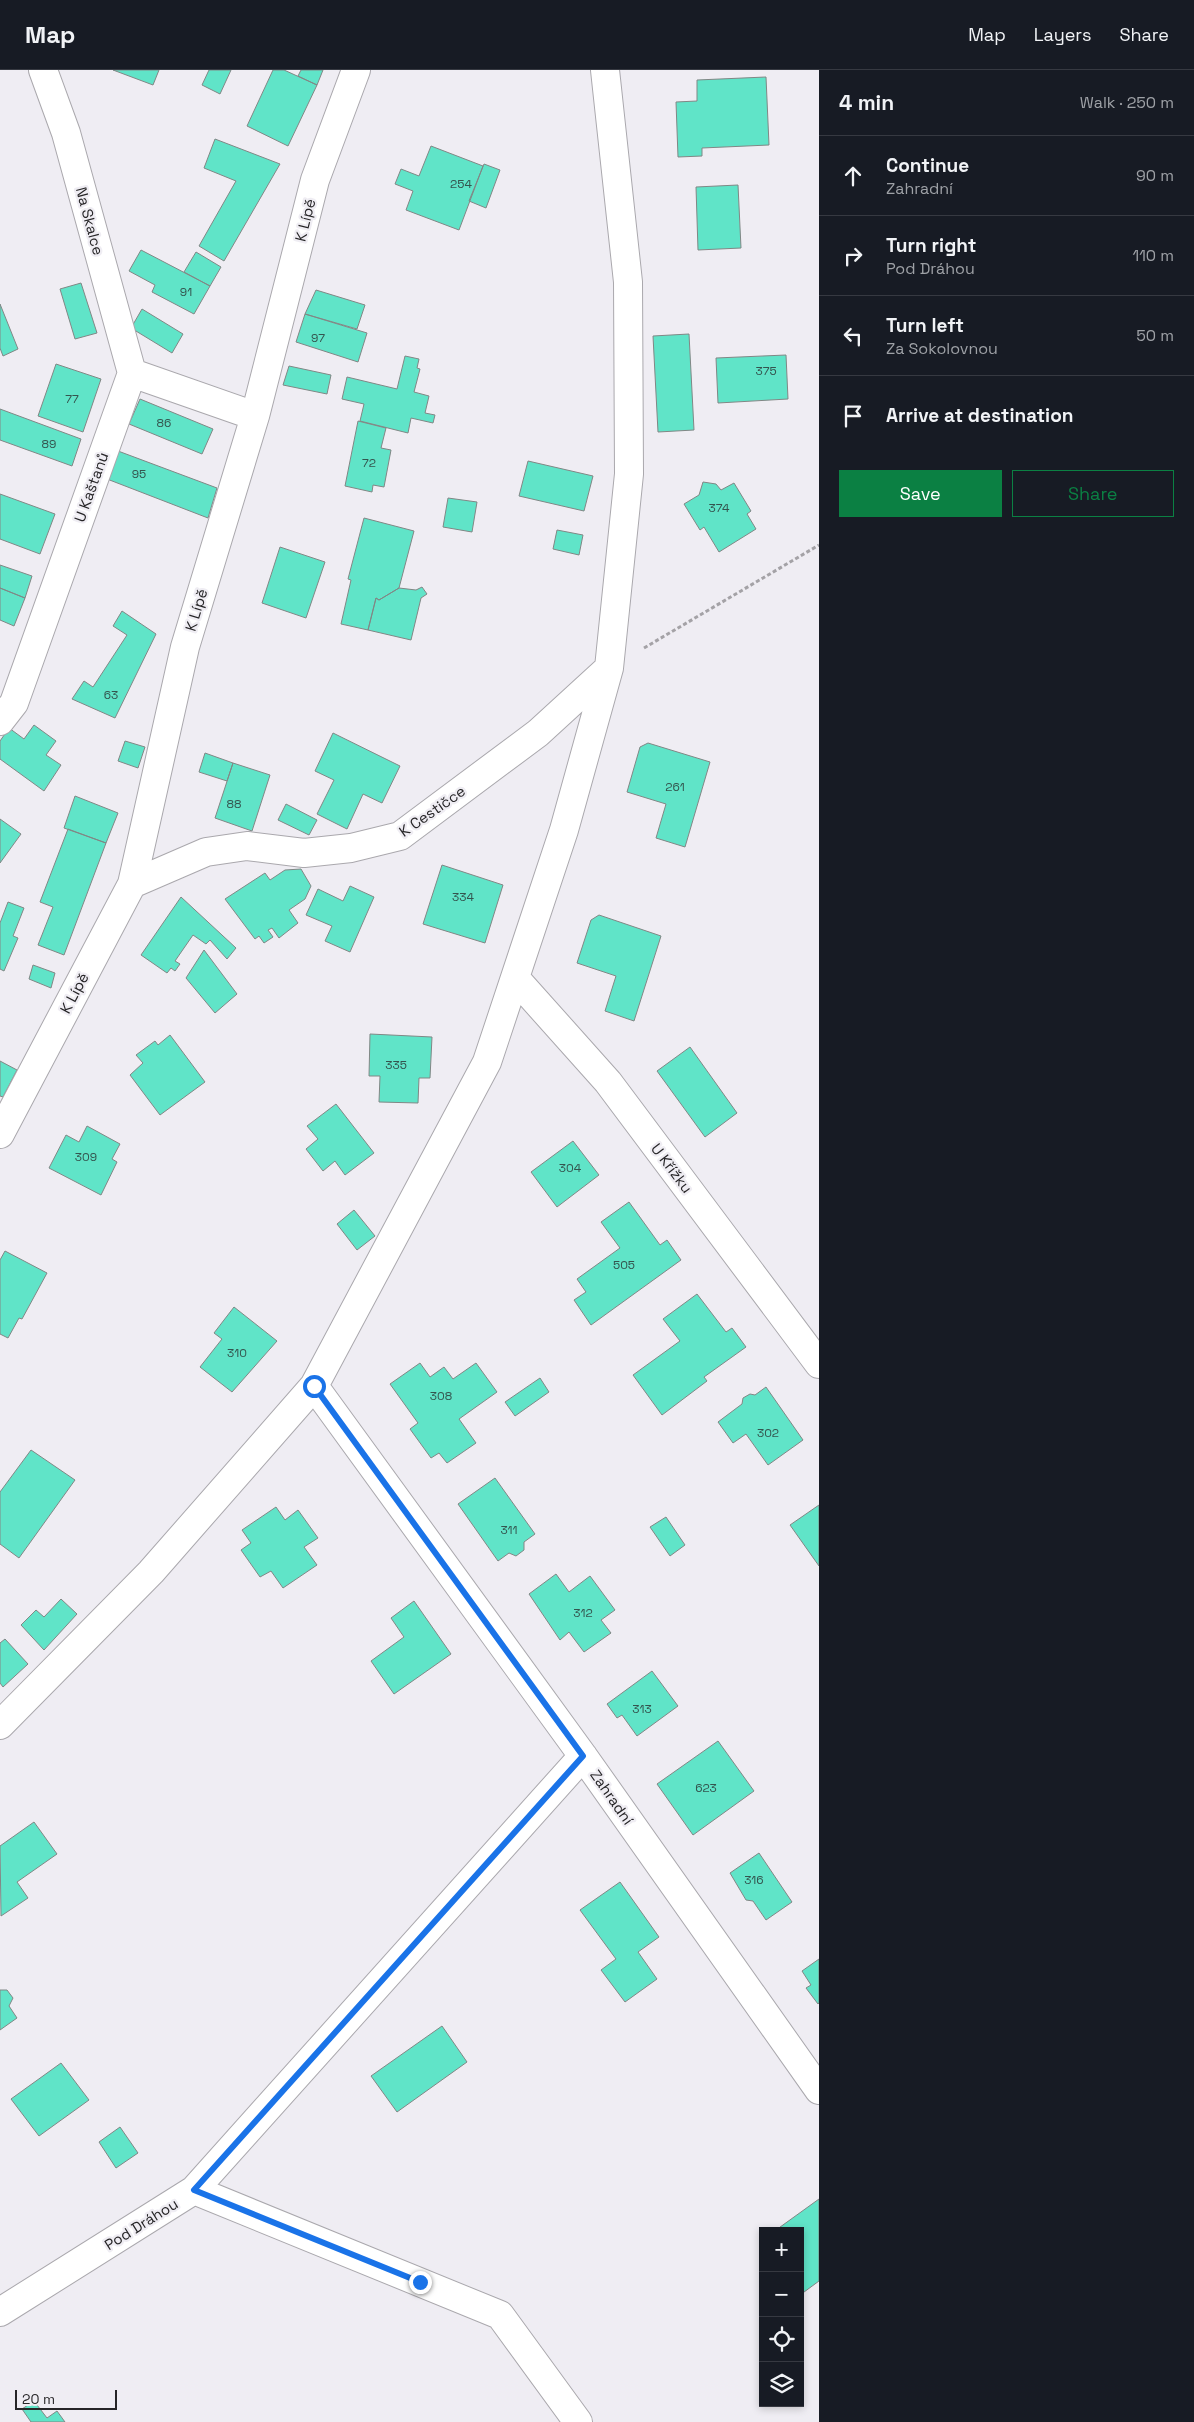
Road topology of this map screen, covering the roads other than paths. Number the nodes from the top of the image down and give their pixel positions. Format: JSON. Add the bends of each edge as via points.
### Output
{"nodes":[{"id":1,"x":43,"y":70,"type":"edge"},
{"id":2,"x":356,"y":70,"type":"edge"},
{"id":3,"x":605,"y":70,"type":"edge"},
{"id":4,"x":132,"y":373,"type":"junction"},
{"id":5,"x":255,"y":416,"type":"junction"},
{"id":6,"x":609,"y":668,"type":"junction"},
{"id":7,"x":0,"y":721,"type":"edge"},
{"id":8,"x":132,"y":884,"type":"junction"},
{"id":9,"x":516,"y":979,"type":"junction"},
{"id":10,"x":0,"y":1134,"type":"edge"},
{"id":11,"x":819,"y":1364,"type":"edge"},
{"id":12,"x":314,"y":1386,"type":"junction"},
{"id":13,"x":0,"y":1725,"type":"edge"},
{"id":14,"x":583,"y":1756,"type":"junction"},
{"id":15,"x":819,"y":2090,"type":"edge"},
{"id":16,"x":194,"y":2190,"type":"junction"},
{"id":17,"x":0,"y":2312,"type":"edge"},
{"id":18,"x":578,"y":2422,"type":"edge"}],
"edges":[{"from":1,"to":4,"type":"street","name":"Na Skalce","via":[[66,133]]},
{"from":2,"to":5,"type":"street","name":"K Lípě","via":[[315,180]]},
{"from":3,"to":6,"type":"street","via":[[628,282],[629,465]]},
{"from":4,"to":5,"type":"street"},
{"from":4,"to":7,"type":"street","name":"U Kaštanů","via":[[14,703]]},
{"from":5,"to":8,"type":"street","name":"K Lípě","via":[[185,647]]},
{"from":6,"to":8,"type":"street","name":"K Cestičce","via":[[538,734],[400,836],[351,848],[304,853],[247,846],[206,852]]},
{"from":6,"to":9,"type":"street","via":[[564,830]]},
{"from":8,"to":10,"type":"street","name":"K Lípě"},
{"from":9,"to":11,"type":"street","name":"U Křížku","via":[[608,1082]]},
{"from":9,"to":12,"type":"street","via":[[487,1062]]},
{"from":12,"to":13,"type":"street","via":[[151,1572]]},
{"from":12,"to":14,"type":"street","name":"Zahradní"},
{"from":14,"to":15,"type":"street","name":"Zahradní"},
{"from":14,"to":16,"type":"street","name":"Pod Dráhou"},
{"from":16,"to":17,"type":"street","name":"Pod Dráhou"},
{"from":16,"to":18,"type":"street","via":[[500,2315]]}]}
